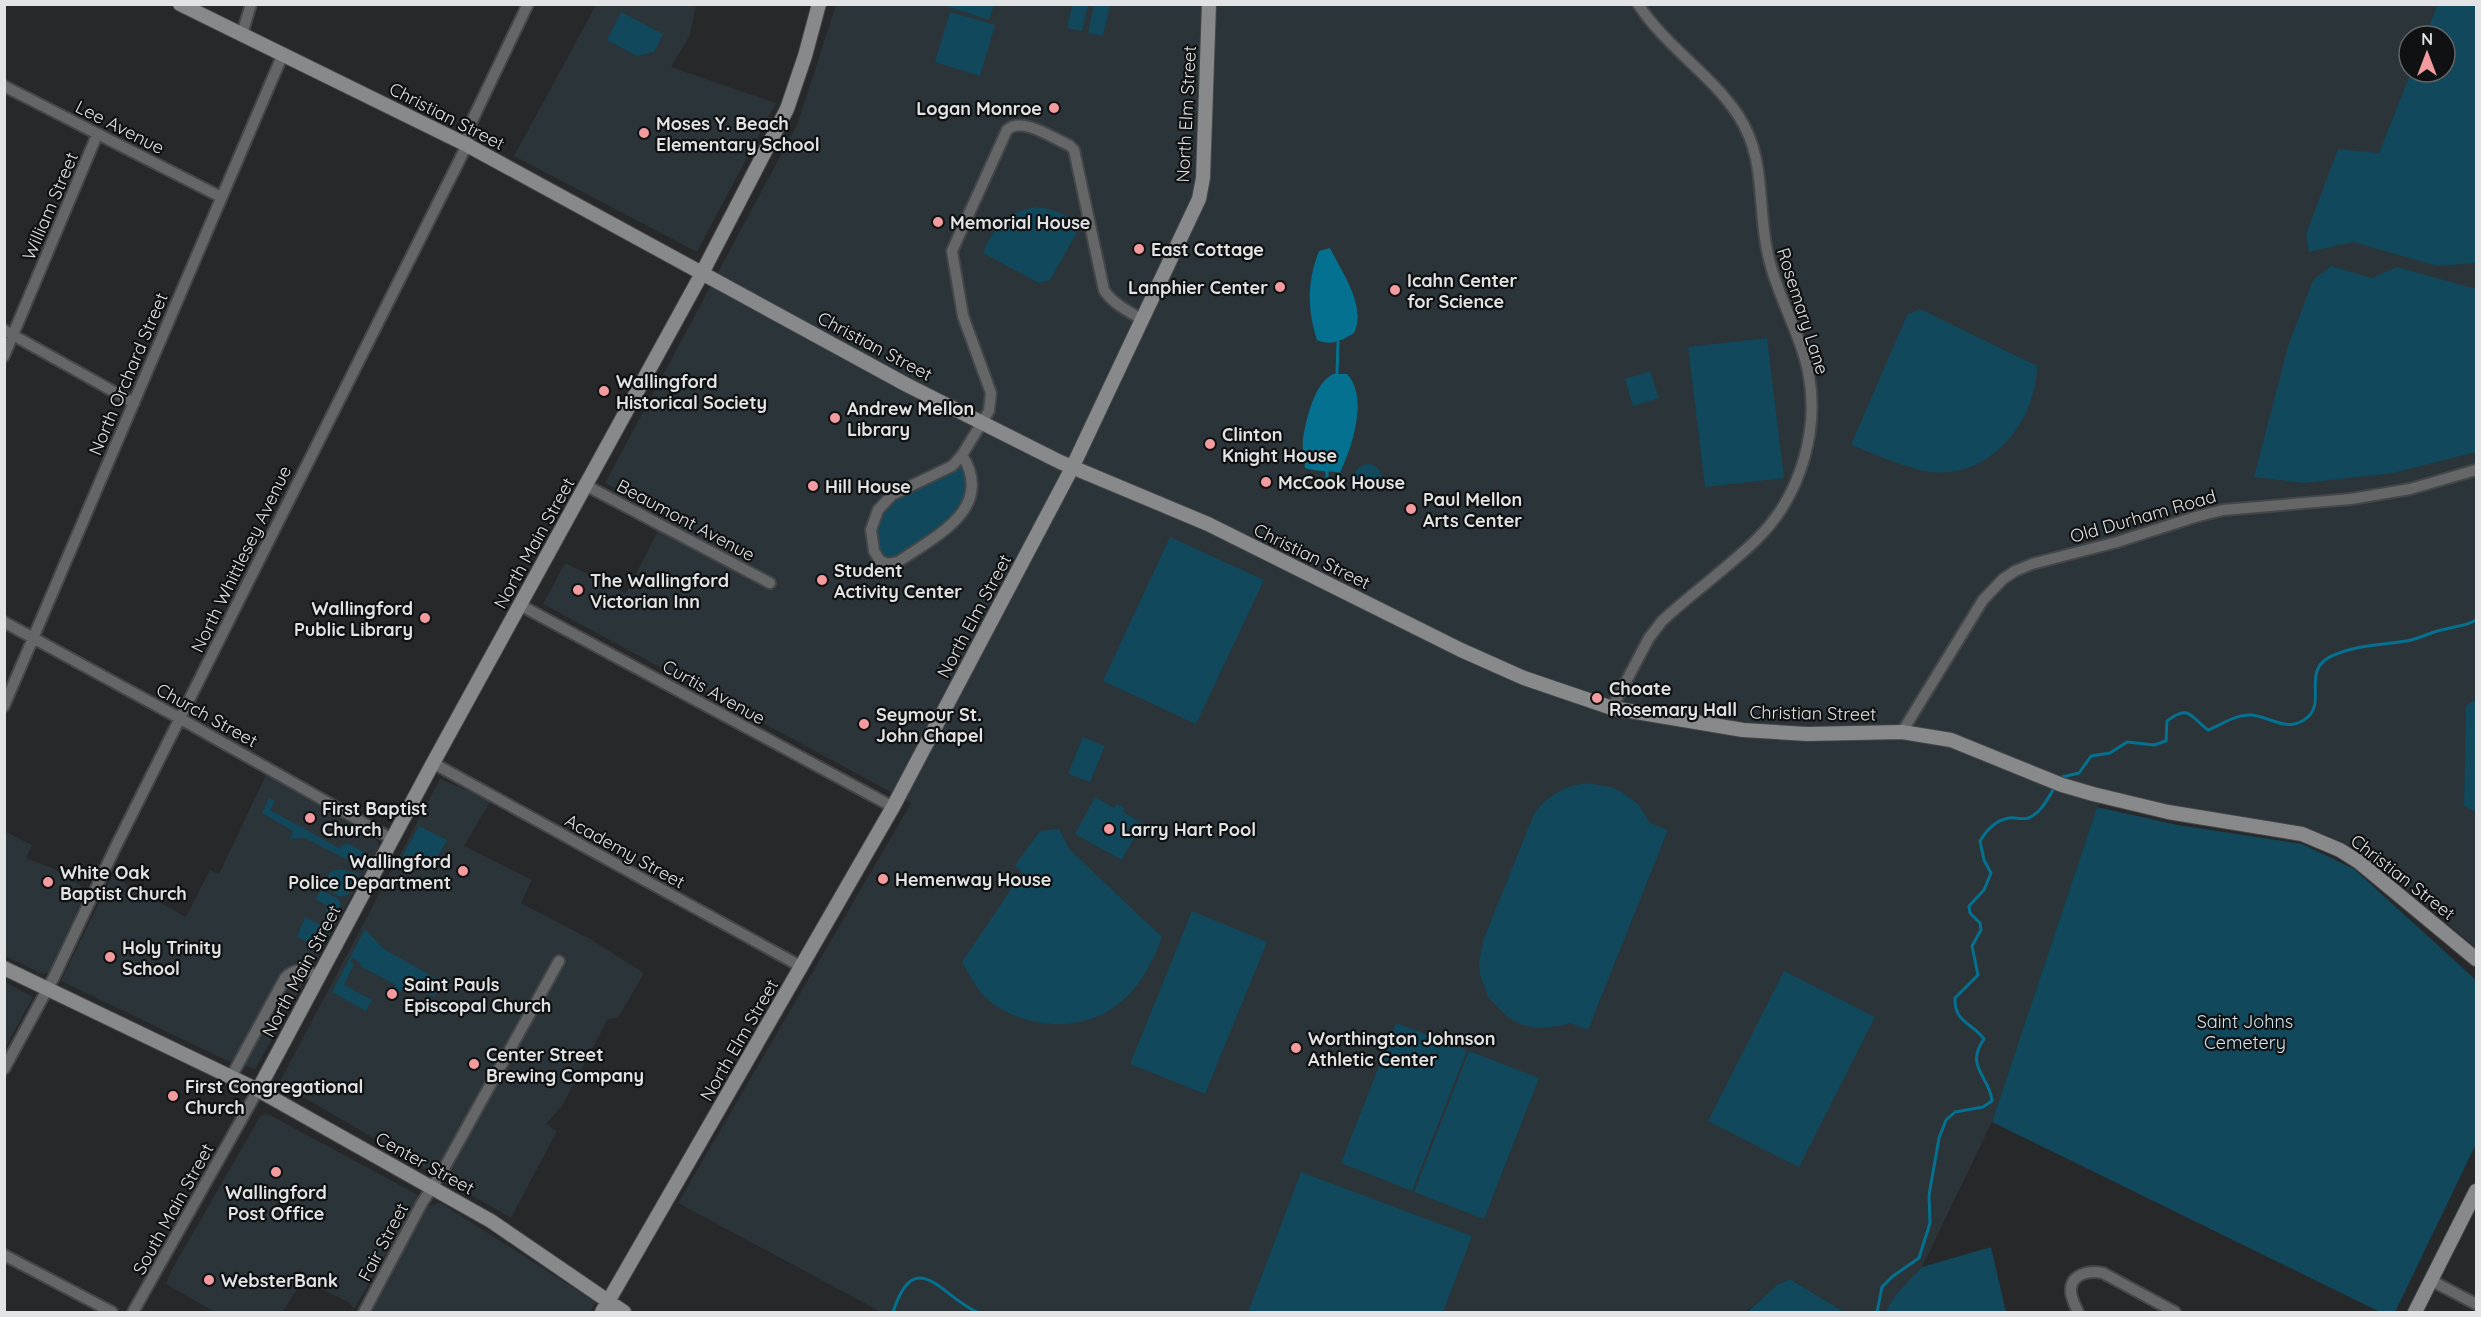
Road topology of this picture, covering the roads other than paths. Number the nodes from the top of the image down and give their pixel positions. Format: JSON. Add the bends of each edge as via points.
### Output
{"nodes":[{"id":1,"x":180,"y":4,"type":"edge"},
{"id":2,"x":250,"y":4,"type":"edge"},
{"id":3,"x":528,"y":4,"type":"edge"},
{"id":4,"x":819,"y":4,"type":"edge"},
{"id":5,"x":1209,"y":4,"type":"edge"},
{"id":6,"x":1638,"y":4,"type":"edge"},
{"id":7,"x":243,"y":34,"type":"junction"},
{"id":8,"x":283,"y":54,"type":"junction"},
{"id":9,"x":4,"y":86,"type":"edge"},
{"id":10,"x":98,"y":135,"type":"junction"},
{"id":11,"x":467,"y":145,"type":"junction"},
{"id":12,"x":221,"y":197,"type":"junction"},
{"id":13,"x":702,"y":272,"type":"junction"},
{"id":14,"x":1143,"y":320,"type":"junction"},
{"id":15,"x":9,"y":332,"type":"edge"},
{"id":16,"x":4,"y":356,"type":"edge"},
{"id":17,"x":134,"y":403,"type":"junction"},
{"id":18,"x":983,"y":423,"type":"junction"},
{"id":19,"x":962,"y":455,"type":"junction"},
{"id":20,"x":1072,"y":468,"type":"junction"},
{"id":21,"x":2476,"y":470,"type":"edge"},
{"id":22,"x":586,"y":486,"type":"junction"},
{"id":23,"x":770,"y":583,"type":"dead end"},
{"id":24,"x":520,"y":605,"type":"junction"},
{"id":25,"x":4,"y":622,"type":"edge"},
{"id":26,"x":33,"y":638,"type":"junction"},
{"id":27,"x":4,"y":706,"type":"edge"},
{"id":28,"x":1612,"y":708,"type":"junction"},
{"id":29,"x":181,"y":719,"type":"junction"},
{"id":30,"x":1902,"y":732,"type":"junction"},
{"id":31,"x":433,"y":763,"type":"junction"},
{"id":32,"x":893,"y":807,"type":"junction"},
{"id":33,"x":392,"y":838,"type":"junction"},
{"id":34,"x":2476,"y":959,"type":"edge"},
{"id":35,"x":559,"y":961,"type":"dead end"},
{"id":36,"x":802,"y":967,"type":"junction"},
{"id":37,"x":4,"y":968,"type":"edge"},
{"id":38,"x":319,"y":976,"type":"junction"},
{"id":39,"x":47,"y":989,"type":"junction"},
{"id":40,"x":4,"y":1069,"type":"edge"},
{"id":41,"x":231,"y":1077,"type":"junction"},
{"id":42,"x":258,"y":1090,"type":"junction"},
{"id":43,"x":432,"y":1188,"type":"junction"},
{"id":44,"x":2476,"y":1191,"type":"edge"},
{"id":45,"x":4,"y":1255,"type":"edge"},
{"id":46,"x":2432,"y":1281,"type":"junction"},
{"id":47,"x":2476,"y":1304,"type":"edge"},
{"id":48,"x":605,"y":1307,"type":"edge"},
{"id":49,"x":112,"y":1312,"type":"edge"},
{"id":50,"x":133,"y":1312,"type":"edge"},
{"id":51,"x":364,"y":1312,"type":"edge"},
{"id":52,"x":624,"y":1312,"type":"edge"},
{"id":53,"x":2078,"y":1312,"type":"edge"},
{"id":54,"x":2175,"y":1312,"type":"edge"},
{"id":55,"x":2415,"y":1312,"type":"edge"}],
"edges":[{"from":1,"to":7,"type":"main road","name":"Christian Street"},
{"from":2,"to":7,"type":"street"},
{"from":3,"to":11,"type":"street","name":"North Whittlesey Avenue","via":[[469,126]]},
{"from":4,"to":13,"type":"main road","name":"North Main Street","via":[[787,110]]},
{"from":5,"to":14,"type":"main road","name":"North Elm Street","via":[[1203,178],[1198,198]]},
{"from":6,"to":28,"type":"street","name":"Rosemary Lane","via":[[1671,46],[1724,96],[1751,135],[1761,178],[1765,244],[1772,274],[1808,370],[1812,400],[1804,459],[1778,513],[1753,543],[1662,621]]},
{"from":7,"to":8,"type":"main road","name":"Christian Street"},
{"from":8,"to":11,"type":"main road","name":"Christian Street"},
{"from":8,"to":12,"type":"street","name":"North Orchard Street"},
{"from":9,"to":10,"type":"street","name":"Lee Avenue"},
{"from":10,"to":12,"type":"street","name":"Lee Avenue"},
{"from":10,"to":15,"type":"street","name":"William Street"},
{"from":11,"to":13,"type":"main road","name":"Christian Street"},
{"from":11,"to":29,"type":"street","name":"North Whittlesey Avenue"},
{"from":12,"to":17,"type":"street","name":"North Orchard Street"},
{"from":13,"to":18,"type":"main road","name":"Christian Street"},
{"from":13,"to":22,"type":"main road","name":"North Main Street"},
{"from":14,"to":18,"type":"street","via":[[1118,305],[1104,290],[1074,150],[1026,126],[1011,126],[952,251],[963,316],[991,393]]},
{"from":14,"to":20,"type":"main road","name":"North Elm Street"},
{"from":15,"to":16,"type":"street","name":"William Street"},
{"from":15,"to":17,"type":"street"},
{"from":17,"to":26,"type":"street","name":"North Orchard Street"},
{"from":18,"to":19,"type":"street"},
{"from":18,"to":20,"type":"main road","name":"Christian Street"},
{"from":19,"to":19,"type":"street","via":[[952,466],[883,503],[871,530],[880,561],[898,562],[952,526],[972,489],[972,476]]},
{"from":20,"to":28,"type":"main road","name":"Christian Street","via":[[1208,524],[1461,650],[1524,678]]},
{"from":20,"to":32,"type":"main road","name":"North Elm Street"},
{"from":21,"to":30,"type":"street","name":"Old Durham Road","via":[[2410,489],[2195,516],[2015,571],[1983,600]]},
{"from":22,"to":23,"type":"street","name":"Beaumont Avenue"},
{"from":22,"to":24,"type":"main road","name":"North Main Street"},
{"from":24,"to":31,"type":"main road","name":"North Main Street"},
{"from":24,"to":32,"type":"street","name":"Curtis Avenue"},
{"from":25,"to":26,"type":"street","name":"Church Street"},
{"from":26,"to":27,"type":"street","name":"North Orchard Street"},
{"from":26,"to":29,"type":"street","name":"Church Street"},
{"from":28,"to":30,"type":"main road","name":"Christian Street","via":[[1743,730],[1807,734]]},
{"from":29,"to":33,"type":"street","name":"Church Street"},
{"from":29,"to":39,"type":"street","name":"North Whittlesey Avenue"},
{"from":30,"to":34,"type":"main road","name":"Christian Street","via":[[1952,740],[2056,782],[2127,803],[2302,834],[2359,861]]},
{"from":31,"to":33,"type":"main road","name":"North Main Street"},
{"from":31,"to":36,"type":"street","name":"Academy Street"},
{"from":32,"to":36,"type":"main road","name":"North Elm Street"},
{"from":33,"to":38,"type":"main road","name":"North Main Street"},
{"from":35,"to":43,"type":"street","name":"Fair Street"},
{"from":36,"to":48,"type":"main road","name":"North Elm Street"},
{"from":37,"to":39,"type":"main road","name":"Center Street"},
{"from":38,"to":41,"type":"street","via":[[302,969],[289,973]]},
{"from":38,"to":42,"type":"main road","name":"North Main Street"},
{"from":39,"to":40,"type":"street","name":"North Whittlesey Avenue"},
{"from":39,"to":41,"type":"main road","name":"Center Street"},
{"from":41,"to":42,"type":"main road","name":"Center Street"},
{"from":42,"to":43,"type":"main road","name":"Center Street"},
{"from":42,"to":50,"type":"street","name":"South Main Street"},
{"from":43,"to":48,"type":"main road","name":"Center Street","via":[[502,1228]]},
{"from":43,"to":51,"type":"street","name":"Fair Street"},
{"from":44,"to":46,"type":"main road"},
{"from":45,"to":49,"type":"street"},
{"from":46,"to":47,"type":"street"},
{"from":46,"to":55,"type":"main road"},
{"from":48,"to":52,"type":"main road","name":"Center Street"},
{"from":53,"to":54,"type":"street","via":[[2071,1292],[2075,1280],[2091,1270]]}]}
